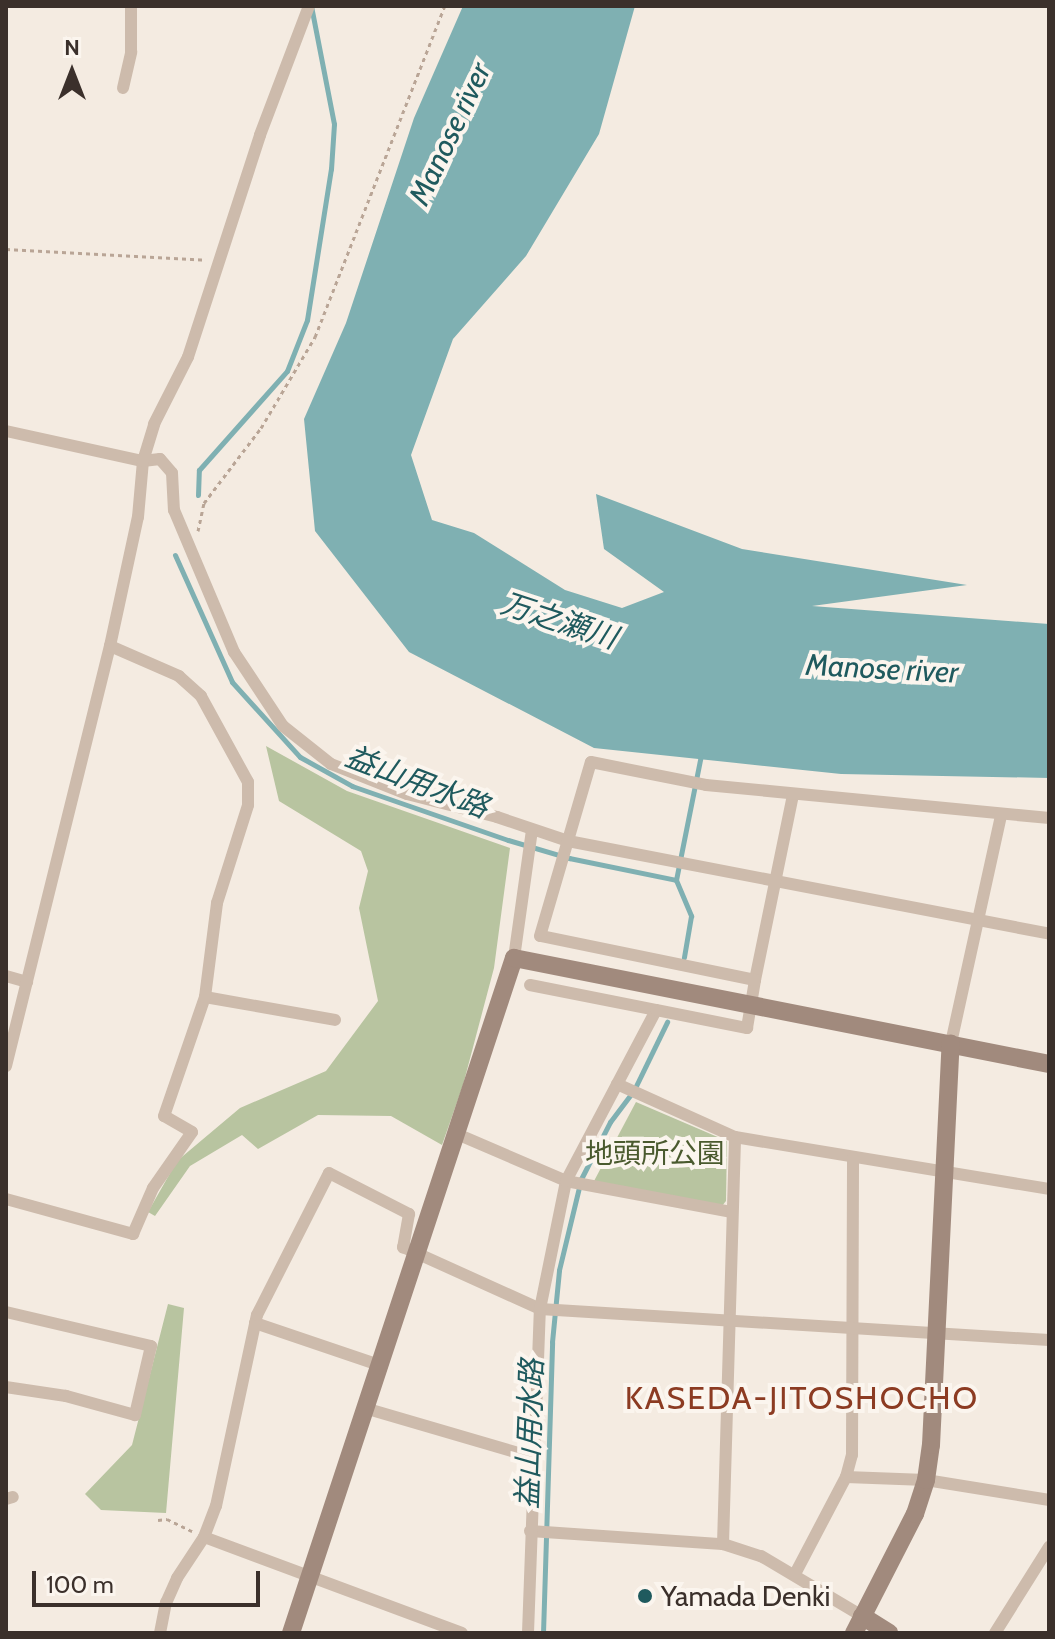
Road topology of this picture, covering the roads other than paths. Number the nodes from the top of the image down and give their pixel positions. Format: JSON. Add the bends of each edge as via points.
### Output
{"nodes":[{"id":1,"x":131,"y":6,"type":"edge"},
{"id":2,"x":308,"y":10,"type":"edge"},
{"id":3,"x":123,"y":88,"type":"dead end"},
{"id":4,"x":6,"y":431,"type":"edge"},
{"id":5,"x":143,"y":461,"type":"junction"},
{"id":6,"x":110,"y":646,"type":"junction"},
{"id":7,"x":793,"y":795,"type":"junction"},
{"id":8,"x":1001,"y":815,"type":"junction"},
{"id":9,"x":1049,"y":818,"type":"edge"},
{"id":10,"x":532,"y":835,"type":"junction"},
{"id":11,"x":566,"y":850,"type":"junction"},
{"id":12,"x":777,"y":882,"type":"junction"},
{"id":13,"x":976,"y":921,"type":"junction"},
{"id":14,"x":1049,"y":934,"type":"edge"},
{"id":15,"x":514,"y":958,"type":"junction"},
{"id":16,"x":6,"y":976,"type":"edge"},
{"id":17,"x":755,"y":980,"type":"junction"},
{"id":18,"x":27,"y":982,"type":"junction"},
{"id":19,"x":530,"y":985,"type":"dead end"},
{"id":20,"x":205,"y":997,"type":"junction"},
{"id":21,"x":750,"y":1004,"type":"junction"},
{"id":22,"x":656,"y":1010,"type":"junction"},
{"id":23,"x":335,"y":1020,"type":"dead end"},
{"id":24,"x":951,"y":1043,"type":"junction"},
{"id":25,"x":1049,"y":1064,"type":"edge"},
{"id":26,"x":6,"y":1066,"type":"edge"},
{"id":27,"x":622,"y":1086,"type":"junction"},
{"id":28,"x":457,"y":1134,"type":"junction"},
{"id":29,"x":735,"y":1137,"type":"junction"},
{"id":30,"x":853,"y":1158,"type":"junction"},
{"id":31,"x":944,"y":1174,"type":"junction"},
{"id":32,"x":569,"y":1182,"type":"junction"},
{"id":33,"x":1049,"y":1189,"type":"edge"},
{"id":34,"x":6,"y":1199,"type":"edge"},
{"id":35,"x":732,"y":1212,"type":"junction"},
{"id":36,"x":419,"y":1252,"type":"junction"},
{"id":37,"x":543,"y":1310,"type":"junction"},
{"id":38,"x":6,"y":1312,"type":"edge"},
{"id":39,"x":255,"y":1323,"type":"junction"},
{"id":40,"x":730,"y":1323,"type":"junction"},
{"id":41,"x":852,"y":1329,"type":"junction"},
{"id":42,"x":936,"y":1334,"type":"junction"},
{"id":43,"x":1049,"y":1340,"type":"edge"},
{"id":44,"x":382,"y":1366,"type":"junction"},
{"id":45,"x":6,"y":1387,"type":"edge"},
{"id":46,"x":368,"y":1409,"type":"junction"},
{"id":47,"x":532,"y":1457,"type":"junction"},
{"id":48,"x":846,"y":1477,"type":"junction"},
{"id":49,"x":926,"y":1480,"type":"junction"},
{"id":50,"x":1049,"y":1500,"type":"edge"},
{"id":51,"x":530,"y":1531,"type":"junction"},
{"id":52,"x":204,"y":1537,"type":"junction"},
{"id":53,"x":723,"y":1544,"type":"junction"},
{"id":54,"x":1049,"y":1547,"type":"edge"},
{"id":55,"x":795,"y":1574,"type":"junction"},
{"id":56,"x":310,"y":1578,"type":"junction"},
{"id":57,"x":858,"y":1625,"type":"edge"},
{"id":58,"x":160,"y":1633,"type":"edge"},
{"id":59,"x":291,"y":1633,"type":"edge"},
{"id":60,"x":462,"y":1633,"type":"edge"},
{"id":61,"x":528,"y":1633,"type":"edge"},
{"id":62,"x":889,"y":1633,"type":"edge"},
{"id":63,"x":995,"y":1633,"type":"edge"}],
"edges":[{"from":1,"to":3,"type":"street","via":[[131,52]]},
{"from":2,"to":5,"type":"street","via":[[260,135],[188,357],[154,424]]},
{"from":4,"to":5,"type":"street"},
{"from":5,"to":6,"type":"street","via":[[138,517]]},
{"from":5,"to":10,"type":"street","via":[[160,459],[172,473],[174,510],[234,652],[292,735],[331,764],[407,794],[497,817]]},
{"from":6,"to":18,"type":"street"},
{"from":6,"to":20,"type":"street","via":[[179,676],[201,696],[248,782],[248,805],[217,903]]},
{"from":7,"to":8,"type":"street"},
{"from":7,"to":11,"type":"street","via":[[706,785],[591,762]]},
{"from":7,"to":12,"type":"street"},
{"from":8,"to":9,"type":"street"},
{"from":8,"to":13,"type":"street"},
{"from":10,"to":11,"type":"street"},
{"from":10,"to":15,"type":"street"},
{"from":11,"to":12,"type":"street"},
{"from":11,"to":17,"type":"street","via":[[540,936]]},
{"from":12,"to":13,"type":"street"},
{"from":12,"to":17,"type":"street"},
{"from":13,"to":14,"type":"street"},
{"from":13,"to":24,"type":"street"},
{"from":15,"to":21,"type":"street"},
{"from":15,"to":28,"type":"street"},
{"from":16,"to":18,"type":"street"},
{"from":17,"to":21,"type":"street"},
{"from":18,"to":26,"type":"street"},
{"from":19,"to":22,"type":"street"},
{"from":20,"to":23,"type":"street"},
{"from":20,"to":34,"type":"street","via":[[164,1116],[192,1132],[153,1188],[133,1234]]},
{"from":21,"to":22,"type":"street","via":[[747,1028]]},
{"from":21,"to":24,"type":"street"},
{"from":22,"to":27,"type":"street"},
{"from":24,"to":25,"type":"street"},
{"from":24,"to":31,"type":"street"},
{"from":27,"to":29,"type":"street"},
{"from":27,"to":32,"type":"street"},
{"from":28,"to":32,"type":"street"},
{"from":28,"to":36,"type":"street"},
{"from":29,"to":30,"type":"street"},
{"from":29,"to":35,"type":"street"},
{"from":30,"to":31,"type":"street"},
{"from":30,"to":41,"type":"street"},
{"from":31,"to":33,"type":"street"},
{"from":31,"to":42,"type":"street"},
{"from":32,"to":35,"type":"street"},
{"from":32,"to":37,"type":"street"},
{"from":35,"to":40,"type":"street"},
{"from":36,"to":37,"type":"street"},
{"from":36,"to":39,"type":"street","via":[[403,1247],[409,1214],[329,1173],[269,1285]]},
{"from":36,"to":44,"type":"street"},
{"from":37,"to":40,"type":"street"},
{"from":37,"to":47,"type":"street"},
{"from":38,"to":45,"type":"street","via":[[151,1346],[135,1415]]},
{"from":39,"to":44,"type":"street"},
{"from":39,"to":52,"type":"street","via":[[216,1506]]},
{"from":40,"to":41,"type":"street"},
{"from":40,"to":53,"type":"street"},
{"from":41,"to":42,"type":"street"},
{"from":41,"to":48,"type":"street","via":[[852,1455]]},
{"from":42,"to":43,"type":"street"},
{"from":42,"to":49,"type":"street"},
{"from":44,"to":46,"type":"street"},
{"from":46,"to":47,"type":"street"},
{"from":46,"to":56,"type":"street"},
{"from":47,"to":51,"type":"street"},
{"from":48,"to":49,"type":"street"},
{"from":48,"to":55,"type":"street"},
{"from":49,"to":50,"type":"street"},
{"from":49,"to":57,"type":"street","via":[[915,1514]]},
{"from":51,"to":53,"type":"street"},
{"from":51,"to":61,"type":"street"},
{"from":52,"to":56,"type":"street"},
{"from":52,"to":58,"type":"street","via":[[177,1578]]},
{"from":53,"to":55,"type":"street"},
{"from":54,"to":63,"type":"street"},
{"from":55,"to":57,"type":"street"},
{"from":56,"to":59,"type":"street"},
{"from":56,"to":60,"type":"street"},
{"from":57,"to":62,"type":"street"}]}
